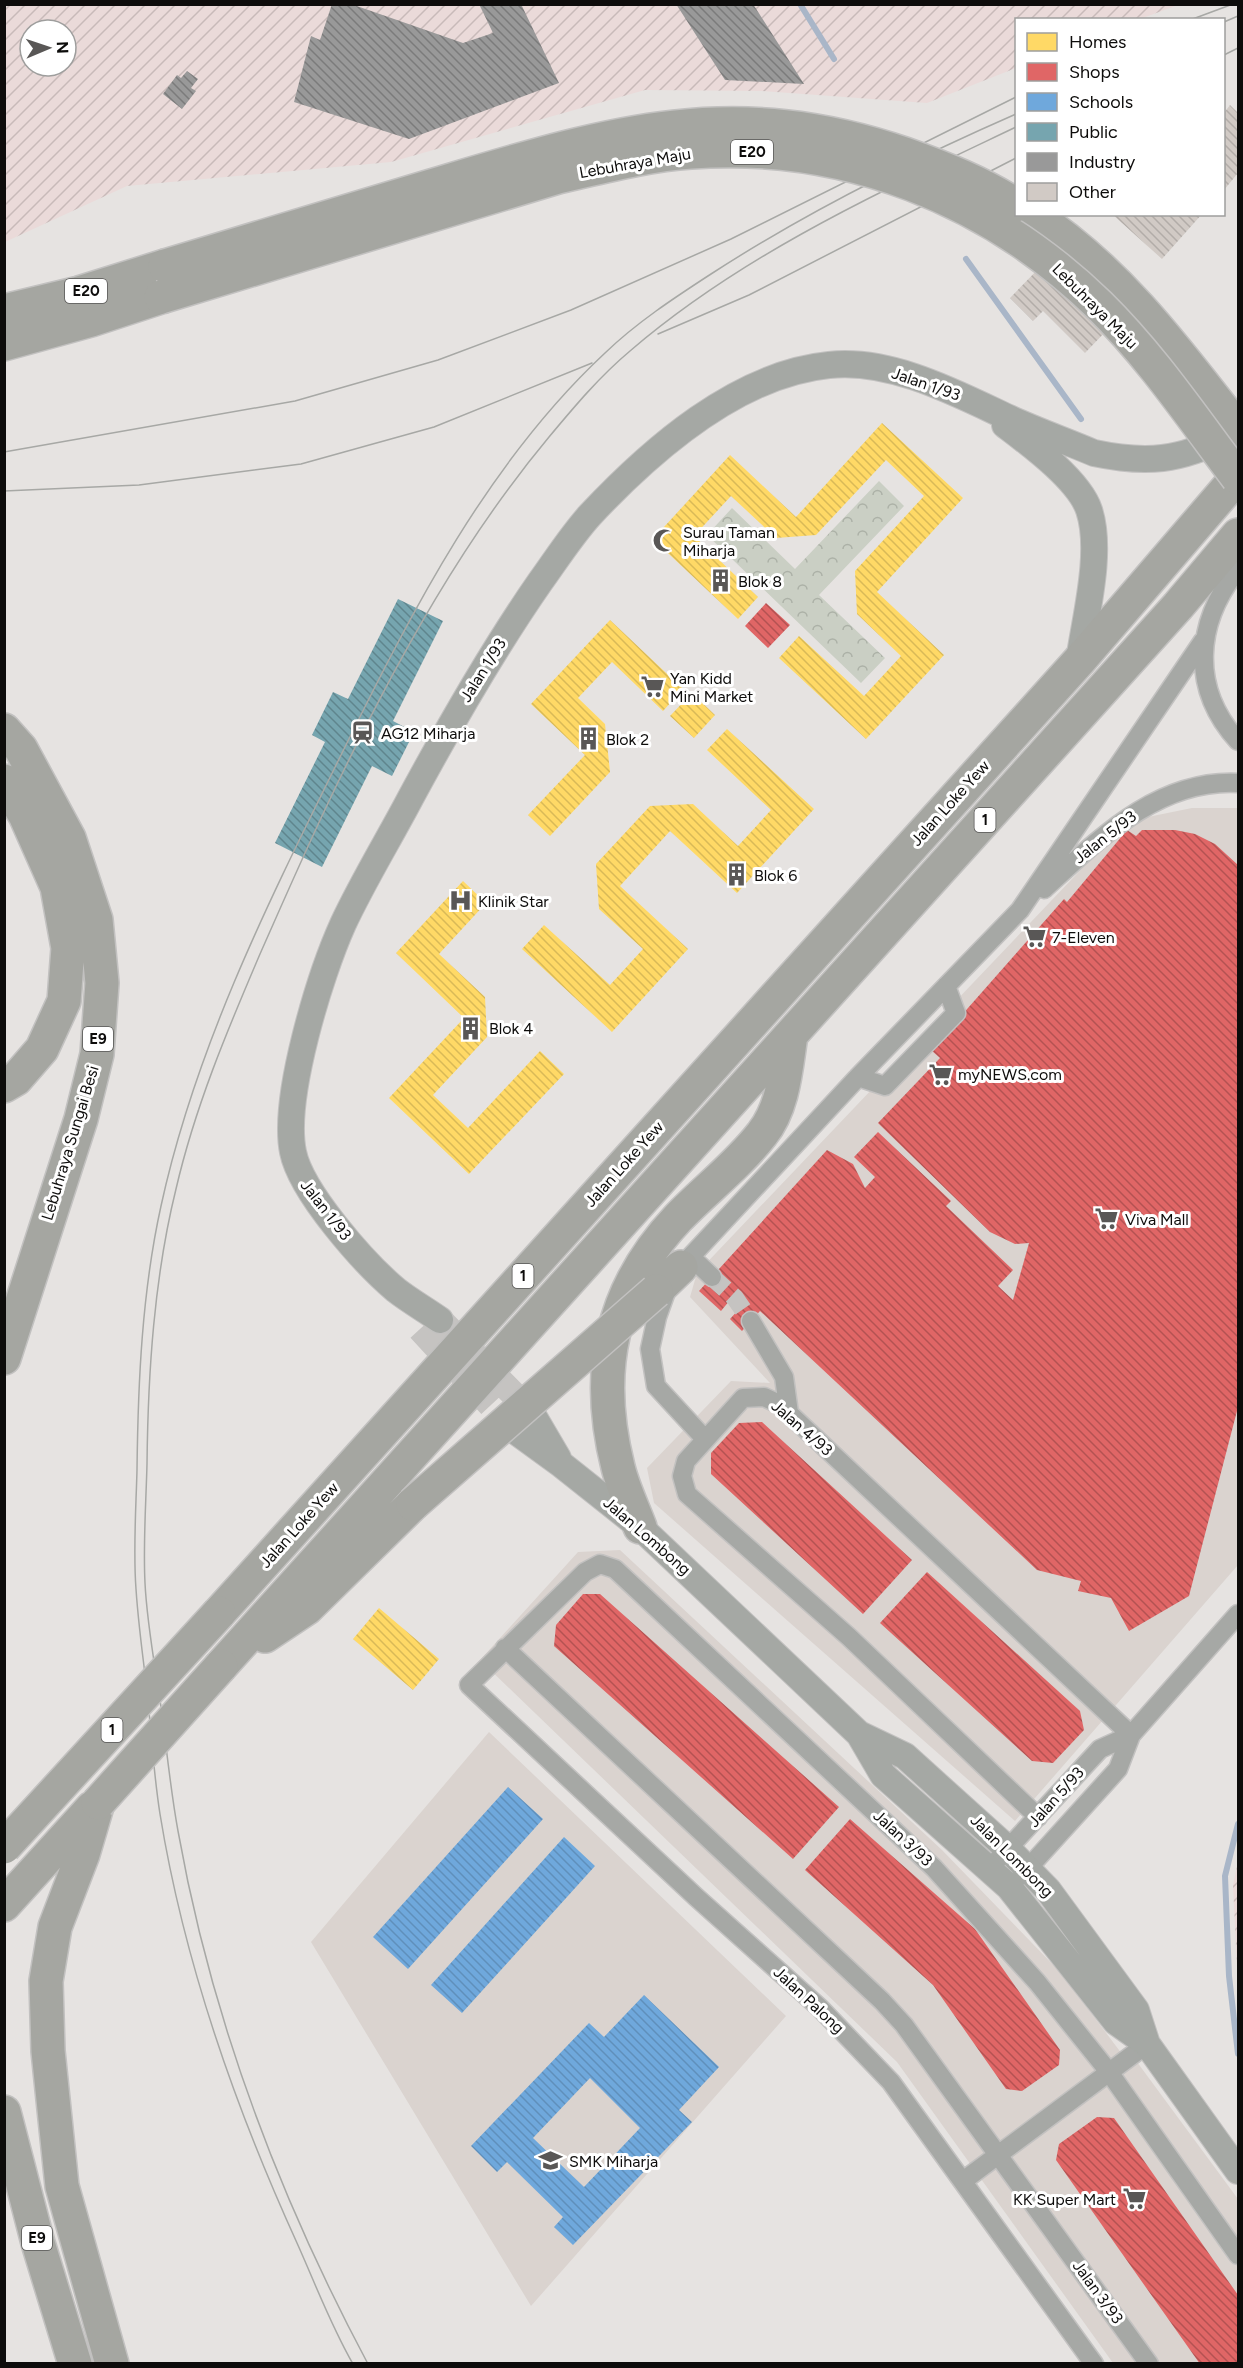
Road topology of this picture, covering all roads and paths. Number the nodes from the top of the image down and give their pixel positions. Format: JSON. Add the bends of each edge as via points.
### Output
{"nodes":[{"id":1,"x":1015,"y":204,"type":"edge"},
{"id":2,"x":1035,"y":216,"type":"edge"},
{"id":3,"x":163,"y":281,"type":"junction"},
{"id":4,"x":4,"y":311,"type":"edge"},
{"id":5,"x":4,"y":344,"type":"edge"},
{"id":6,"x":974,"y":401,"type":"junction"},
{"id":7,"x":1239,"y":430,"type":"edge"},
{"id":8,"x":1239,"y":477,"type":"edge"},
{"id":9,"x":1239,"y":535,"type":"edge"},
{"id":10,"x":1239,"y":569,"type":"edge"},
{"id":11,"x":1203,"y":641,"type":"junction"},
{"id":12,"x":1079,"y":661,"type":"junction"},
{"id":13,"x":4,"y":730,"type":"edge"},
{"id":14,"x":1239,"y":741,"type":"edge"},
{"id":15,"x":4,"y":781,"type":"edge"},
{"id":16,"x":1239,"y":783,"type":"edge"},
{"id":17,"x":1020,"y":910,"type":"junction"},
{"id":18,"x":946,"y":986,"type":"junction"},
{"id":19,"x":791,"y":1035,"type":"junction"},
{"id":20,"x":858,"y":1077,"type":"junction"},
{"id":21,"x":4,"y":1086,"type":"edge"},
{"id":22,"x":686,"y":1262,"type":"junction"},
{"id":23,"x":712,"y":1277,"type":"tunnel mouth"},
{"id":24,"x":751,"y":1321,"type":"tunnel mouth"},
{"id":25,"x":430,"y":1325,"type":"tunnel mouth"},
{"id":26,"x":4,"y":1358,"type":"edge"},
{"id":27,"x":531,"y":1412,"type":"tunnel mouth"},
{"id":28,"x":789,"y":1413,"type":"junction"},
{"id":29,"x":514,"y":1430,"type":"tunnel mouth"},
{"id":30,"x":704,"y":1438,"type":"junction"},
{"id":31,"x":562,"y":1465,"type":"junction"},
{"id":32,"x":640,"y":1527,"type":"junction"},
{"id":33,"x":1239,"y":1614,"type":"edge"},
{"id":34,"x":505,"y":1647,"type":"junction"},
{"id":35,"x":221,"y":1666,"type":"junction"},
{"id":36,"x":469,"y":1685,"type":"joint"},
{"id":37,"x":859,"y":1734,"type":"junction"},
{"id":38,"x":1131,"y":1735,"type":"junction"},
{"id":39,"x":98,"y":1803,"type":"junction"},
{"id":40,"x":1038,"y":1817,"type":"junction"},
{"id":41,"x":4,"y":1847,"type":"edge"},
{"id":42,"x":1008,"y":1849,"type":"junction"},
{"id":43,"x":989,"y":1869,"type":"junction"},
{"id":44,"x":1028,"y":1869,"type":"junction"},
{"id":45,"x":1009,"y":1887,"type":"junction"},
{"id":46,"x":4,"y":1905,"type":"edge"},
{"id":47,"x":1147,"y":2044,"type":"junction"},
{"id":48,"x":1109,"y":2072,"type":"junction"},
{"id":49,"x":4,"y":2112,"type":"edge"},
{"id":50,"x":999,"y":2154,"type":"junction"},
{"id":51,"x":1239,"y":2171,"type":"edge"},
{"id":52,"x":963,"y":2181,"type":"junction"},
{"id":53,"x":1239,"y":2255,"type":"edge"},
{"id":54,"x":75,"y":2364,"type":"edge"},
{"id":55,"x":112,"y":2364,"type":"edge"},
{"id":56,"x":1094,"y":2364,"type":"edge"},
{"id":57,"x":1149,"y":2364,"type":"edge"}],
"edges":[{"from":1,"to":3,"type":"highway","name":"Lebuhraya Maju","number":"E20","bridge":true,"via":[[950,170],[829,132],[775,124],[658,127],[556,148]]},
{"from":2,"to":7,"type":"highway","name":"Lebuhraya Maju","via":[[1123,289]]},
{"from":3,"to":4,"type":"highway","name":"Lebuhraya Maju","number":"E20","via":[[79,293]]},
{"from":3,"to":5,"type":"highway","name":"Lebuhraya Maju","number":"E20","via":[[91,321]]},
{"from":3,"to":8,"type":"highway","name":"Lebuhraya Maju","number":"E20","bridge":true,"via":[[610,165],[691,152],[805,157],[894,177],[953,200],[1011,232],[1100,306],[1139,349]]},
{"from":6,"to":7,"type":"street","name":"Jalan 1/93","via":[[1094,453],[1120,458],[1157,460],[1198,451]]},
{"from":6,"to":12,"type":"street","name":"Jalan 1/93","via":[[1072,483],[1089,508],[1094,538]]},
{"from":6,"to":25,"type":"street","name":"Jalan 1/93","via":[[887,369],[833,364],[791,372],[734,398],[673,436],[589,517],[520,611],[457,714],[343,924],[313,1007],[291,1118],[292,1149],[299,1176],[321,1207]]},
{"from":8,"to":12,"type":"highway","name":"Jalan Loke Yew","number":"1"},
{"from":9,"to":19,"type":"highway","number":"1"},
{"from":10,"to":11,"type":"street","via":[[1216,600]]},
{"from":11,"to":14,"type":"street","via":[[1212,703]]},
{"from":11,"to":17,"type":"street"},
{"from":12,"to":41,"type":"highway","name":"Jalan Loke Yew","number":"1","bridge":true},
{"from":13,"to":26,"type":"highway","name":"Lebuhraya Sungai Besi","number":"E9","via":[[21,749],[69,838],[96,920],[102,984],[97,1054],[83,1108]]},
{"from":15,"to":21,"type":"highway","via":[[25,815],[57,886],[68,948],[64,1001],[42,1049]]},
{"from":16,"to":17,"type":"street","name":"Jalan 5/93","via":[[1217,782],[1186,788],[1138,810]]},
{"from":17,"to":18,"type":"street"},
{"from":18,"to":20,"type":"street"},
{"from":18,"to":20,"type":"street","via":[[956,1013],[885,1086]]},
{"from":19,"to":32,"type":"highway","via":[[783,1090],[763,1133],[677,1219],[644,1259],[616,1318],[609,1356],[611,1435],[618,1470]]},
{"from":19,"to":35,"type":"highway","number":"1"},
{"from":20,"to":22,"type":"street"},
{"from":22,"to":23,"type":"street"},
{"from":22,"to":30,"type":"street","via":[[667,1289],[650,1349],[656,1386]]},
{"from":22,"to":35,"type":"highway","bridge":true,"via":[[413,1504],[307,1608]]},
{"from":24,"to":28,"type":"street","via":[[784,1377]]},
{"from":27,"to":31,"type":"street","name":"Jalan Lombong"},
{"from":28,"to":30,"type":"street","name":"Jalan 4/93","via":[[764,1396],[743,1398]]},
{"from":28,"to":38,"type":"street","name":"Jalan 4/93"},
{"from":29,"to":31,"type":"street","name":"Jalan Lombong"},
{"from":30,"to":40,"type":"street","name":"Jalan 4/93","via":[[686,1461],[682,1476],[687,1494],[849,1637]]},
{"from":31,"to":32,"type":"street","name":"Jalan Lombong"},
{"from":32,"to":37,"type":"street","name":"Jalan Lombong"},
{"from":33,"to":38,"type":"street","name":"Jalan 5/93"},
{"from":34,"to":36,"type":"street","name":"Jalan 3/93"},
{"from":34,"to":48,"type":"street","name":"Jalan 3/93","via":[[585,1572],[600,1564],[615,1569],[934,1868],[1037,1982]]},
{"from":34,"to":50,"type":"street","name":"Jalan 3/93","via":[[882,2001]]},
{"from":35,"to":39,"type":"highway","number":"1","bridge":true},
{"from":36,"to":52,"type":"street","name":"Jalan Palong","via":[[820,2008],[891,2082]]},
{"from":37,"to":42,"type":"street","name":"Jalan Lombong","via":[[905,1756]]},
{"from":37,"to":43,"type":"street","name":"Jalan Lombong","via":[[883,1775]]},
{"from":38,"to":40,"type":"street","name":"Jalan 5/93","via":[[1100,1749]]},
{"from":38,"to":44,"type":"street","name":"Jalan 5/93","via":[[1118,1769]]},
{"from":39,"to":46,"type":"highway","number":"1"},
{"from":39,"to":55,"type":"highway","via":[[55,1927],[46,1981],[48,2051],[62,2186]]},
{"from":40,"to":42,"type":"street","name":"Jalan 5/93"},
{"from":42,"to":43,"type":"street","name":"Jalan 5/93"},
{"from":42,"to":44,"type":"street","name":"Jalan Lombong"},
{"from":43,"to":45,"type":"street","name":"Jalan Lombong"},
{"from":44,"to":45,"type":"street","name":"Jalan 5/93"},
{"from":44,"to":47,"type":"street","name":"Jalan Lombong","via":[[1048,1890],[1136,2010]]},
{"from":45,"to":47,"type":"street","name":"Jalan Lombong","via":[[1116,2022]]},
{"from":47,"to":48,"type":"street"},
{"from":47,"to":51,"type":"street","name":"Jalan Lombong"},
{"from":48,"to":50,"type":"street"},
{"from":48,"to":53,"type":"street","name":"Jalan 3/93"},
{"from":49,"to":54,"type":"highway","number":"E9"},
{"from":50,"to":52,"type":"street"},
{"from":50,"to":57,"type":"street","name":"Jalan 3/93"},
{"from":52,"to":56,"type":"street","name":"Jalan Palong"}]}
